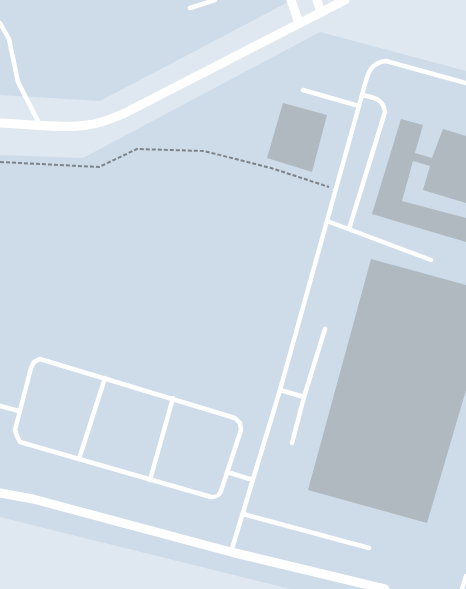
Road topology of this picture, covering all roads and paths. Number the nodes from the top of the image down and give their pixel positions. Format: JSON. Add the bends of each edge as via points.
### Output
{"nodes":[{"id":1,"x":215,"y":0,"type":"edge"},
{"id":2,"x":291,"y":0,"type":"edge"},
{"id":3,"x":317,"y":0,"type":"edge"},
{"id":4,"x":345,"y":0,"type":"edge"},
{"id":5,"x":190,"y":8,"type":"dead end"},
{"id":6,"x":321,"y":12,"type":"junction"},
{"id":7,"x":0,"y":23,"type":"edge"},
{"id":8,"x":299,"y":23,"type":"junction"},
{"id":9,"x":466,"y":83,"type":"edge"},
{"id":10,"x":304,"y":90,"type":"dead end"},
{"id":11,"x":362,"y":95,"type":"junction"},
{"id":12,"x":359,"y":106,"type":"junction"},
{"id":13,"x":0,"y":123,"type":"edge"},
{"id":14,"x":40,"y":125,"type":"junction"},
{"id":15,"x":0,"y":162,"type":"edge"},
{"id":16,"x":336,"y":189,"type":"junction"},
{"id":17,"x":327,"y":221,"type":"junction"},
{"id":18,"x":348,"y":229,"type":"junction"},
{"id":19,"x":431,"y":260,"type":"dead end"},
{"id":20,"x":325,"y":329,"type":"dead end"},
{"id":21,"x":105,"y":378,"type":"junction"},
{"id":22,"x":280,"y":390,"type":"junction"},
{"id":23,"x":304,"y":397,"type":"junction"},
{"id":24,"x":173,"y":398,"type":"junction"},
{"id":25,"x":0,"y":406,"type":"edge"},
{"id":26,"x":19,"y":411,"type":"junction"},
{"id":27,"x":292,"y":443,"type":"dead end"},
{"id":28,"x":79,"y":459,"type":"junction"},
{"id":29,"x":227,"y":472,"type":"junction"},
{"id":30,"x":150,"y":480,"type":"junction"},
{"id":31,"x":254,"y":480,"type":"junction"},
{"id":32,"x":0,"y":493,"type":"edge"},
{"id":33,"x":243,"y":514,"type":"junction"},
{"id":34,"x":369,"y":548,"type":"dead end"},
{"id":35,"x":231,"y":552,"type":"junction"},
{"id":36,"x":466,"y":576,"type":"edge"},
{"id":37,"x":385,"y":589,"type":"edge"},
{"id":38,"x":462,"y":589,"type":"edge"}],
"edges":[{"from":1,"to":5,"type":"lane"},
{"from":2,"to":8,"type":"street"},
{"from":3,"to":6,"type":"street"},
{"from":4,"to":6,"type":"street"},
{"from":6,"to":8,"type":"street"},
{"from":7,"to":14,"type":"lane","via":[[9,39],[18,82]]},
{"from":8,"to":14,"type":"street","via":[[125,113],[87,125]]},
{"from":9,"to":11,"type":"lane","via":[[386,60],[373,65]]},
{"from":10,"to":12,"type":"lane"},
{"from":11,"to":12,"type":"lane"},
{"from":11,"to":18,"type":"lane","via":[[381,102],[385,112]]},
{"from":12,"to":16,"type":"lane"},
{"from":13,"to":14,"type":"street"},
{"from":15,"to":16,"type":"path","via":[[99,167],[137,148],[204,151],[271,168]]},
{"from":16,"to":17,"type":"lane"},
{"from":17,"to":18,"type":"lane"},
{"from":17,"to":22,"type":"lane"},
{"from":18,"to":19,"type":"lane"},
{"from":20,"to":23,"type":"lane"},
{"from":21,"to":24,"type":"lane"},
{"from":21,"to":26,"type":"lane","via":[[40,359],[34,362],[31,368]]},
{"from":21,"to":28,"type":"lane"},
{"from":22,"to":23,"type":"lane"},
{"from":22,"to":31,"type":"lane"},
{"from":23,"to":27,"type":"lane"},
{"from":24,"to":29,"type":"lane","via":[[230,416],[240,423],[241,430]]},
{"from":24,"to":30,"type":"lane"},
{"from":25,"to":26,"type":"lane"},
{"from":26,"to":28,"type":"lane","via":[[15,430],[20,442]]},
{"from":28,"to":30,"type":"lane"},
{"from":29,"to":30,"type":"lane","via":[[222,491],[215,497]]},
{"from":29,"to":31,"type":"lane"},
{"from":31,"to":33,"type":"lane"},
{"from":32,"to":35,"type":"street","via":[[33,499]]},
{"from":33,"to":34,"type":"lane"},
{"from":33,"to":35,"type":"lane"},
{"from":35,"to":37,"type":"street"},
{"from":36,"to":38,"type":"lane"}]}
